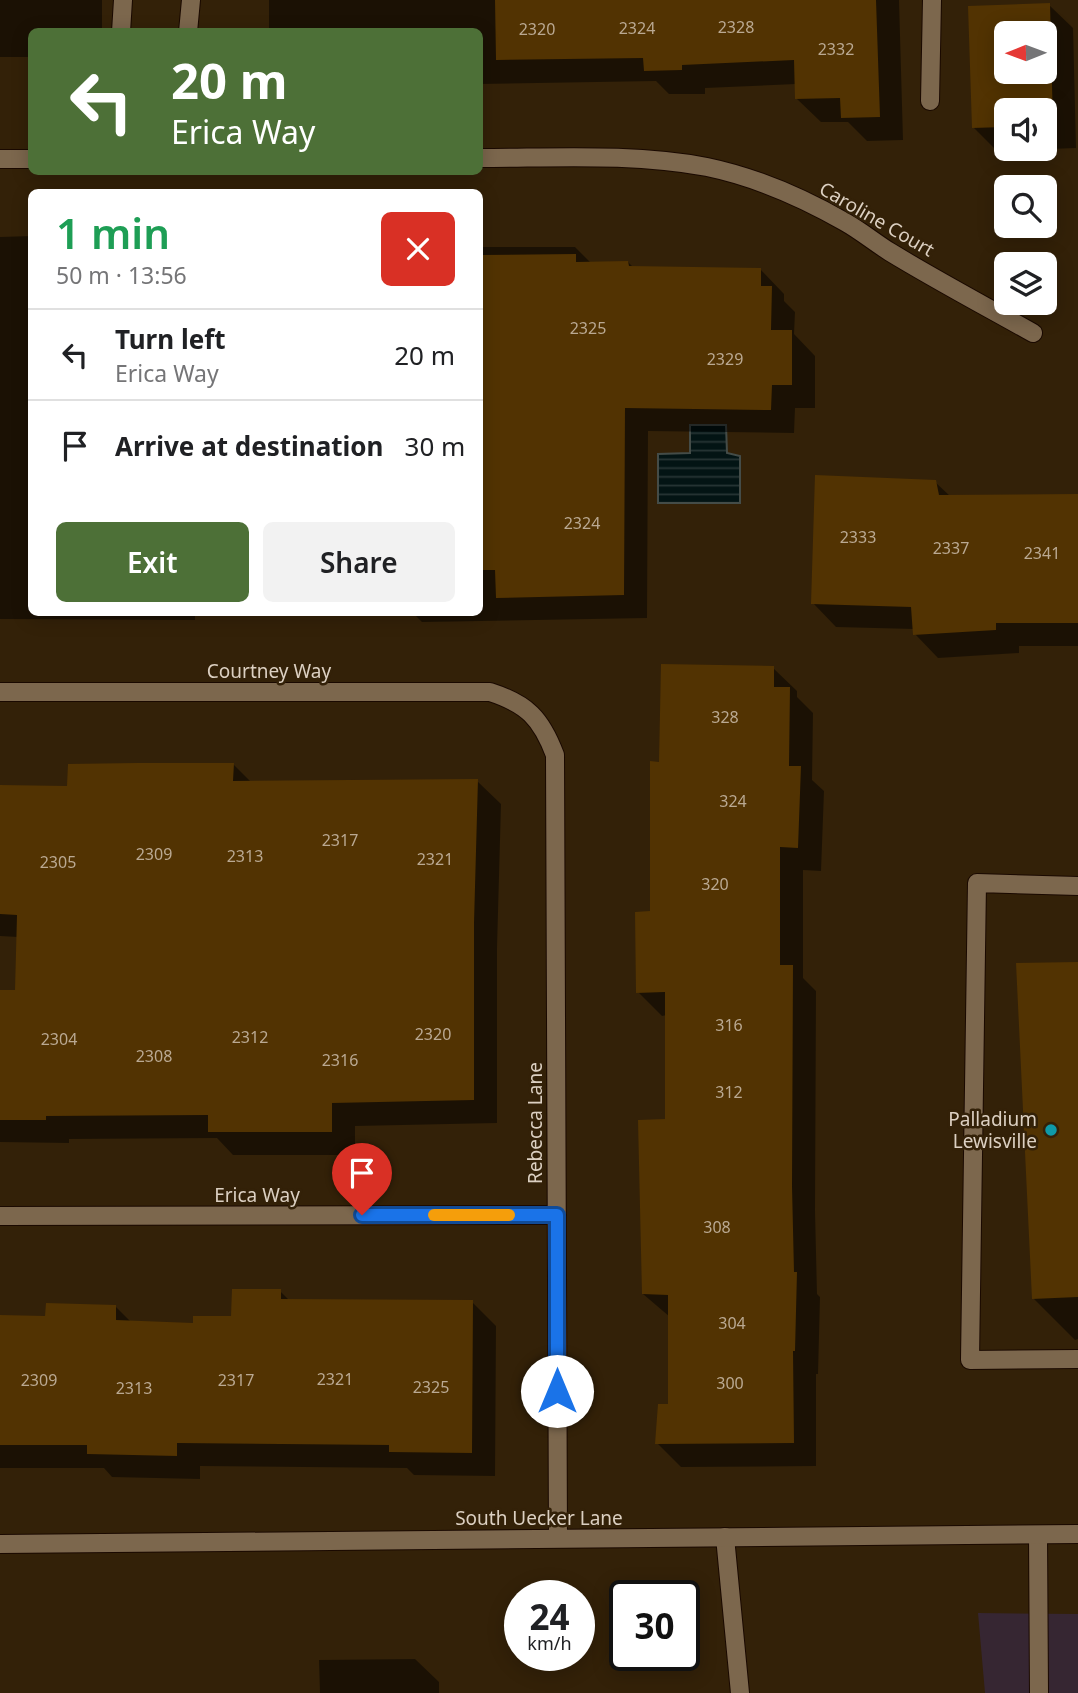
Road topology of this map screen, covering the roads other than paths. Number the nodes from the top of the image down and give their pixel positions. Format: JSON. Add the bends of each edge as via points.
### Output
{"nodes":[{"id":1,"x":123,"y":0,"type":"edge"},
{"id":2,"x":191,"y":0,"type":"edge"},
{"id":3,"x":932,"y":0,"type":"edge"},
{"id":4,"x":121,"y":28,"type":"edge"},
{"id":5,"x":188,"y":28,"type":"edge"},
{"id":6,"x":929,"y":101,"type":"dead end"},
{"id":7,"x":483,"y":158,"type":"edge"},
{"id":8,"x":0,"y":159,"type":"edge"},
{"id":9,"x":28,"y":159,"type":"edge"},
{"id":10,"x":1033,"y":333,"type":"dead end"},
{"id":11,"x":0,"y":692,"type":"edge"},
{"id":12,"x":532,"y":713,"type":"joint"},
{"id":13,"x":1078,"y":886,"type":"edge"},
{"id":14,"x":557,"y":1215,"type":"junction"},
{"id":15,"x":0,"y":1216,"type":"edge"},
{"id":16,"x":1078,"y":1359,"type":"edge"},
{"id":17,"x":1078,"y":1534,"type":"edge"},
{"id":18,"x":1038,"y":1535,"type":"junction"},
{"id":19,"x":725,"y":1537,"type":"junction"},
{"id":20,"x":558,"y":1539,"type":"junction"},
{"id":21,"x":0,"y":1544,"type":"edge"},
{"id":22,"x":740,"y":1693,"type":"edge"},
{"id":23,"x":1039,"y":1693,"type":"edge"}],
"edges":[{"from":1,"to":4,"type":"street"},
{"from":2,"to":5,"type":"street"},
{"from":3,"to":6,"type":"street"},
{"from":7,"to":10,"type":"street","name":"Caroline Court","via":[[660,160],[757,182],[847,223]]},
{"from":8,"to":9,"type":"street"},
{"from":11,"to":12,"type":"street","name":"Courtney Way","via":[[478,691],[513,699]]},
{"from":12,"to":14,"type":"street","name":"Rebecca Lane","via":[[547,733],[555,755]]},
{"from":13,"to":16,"type":"street","via":[[977,883],[970,1360]]},
{"from":14,"to":15,"type":"street","name":"Erica Way"},
{"from":14,"to":20,"type":"street","name":"Rebecca Lane"},
{"from":17,"to":18,"type":"street","name":"South Uecker Lane"},
{"from":18,"to":19,"type":"street","name":"South Uecker Lane"},
{"from":18,"to":23,"type":"street"},
{"from":19,"to":20,"type":"street","name":"South Uecker Lane"},
{"from":19,"to":22,"type":"street"},
{"from":20,"to":21,"type":"street","name":"South Uecker Lane"}]}
